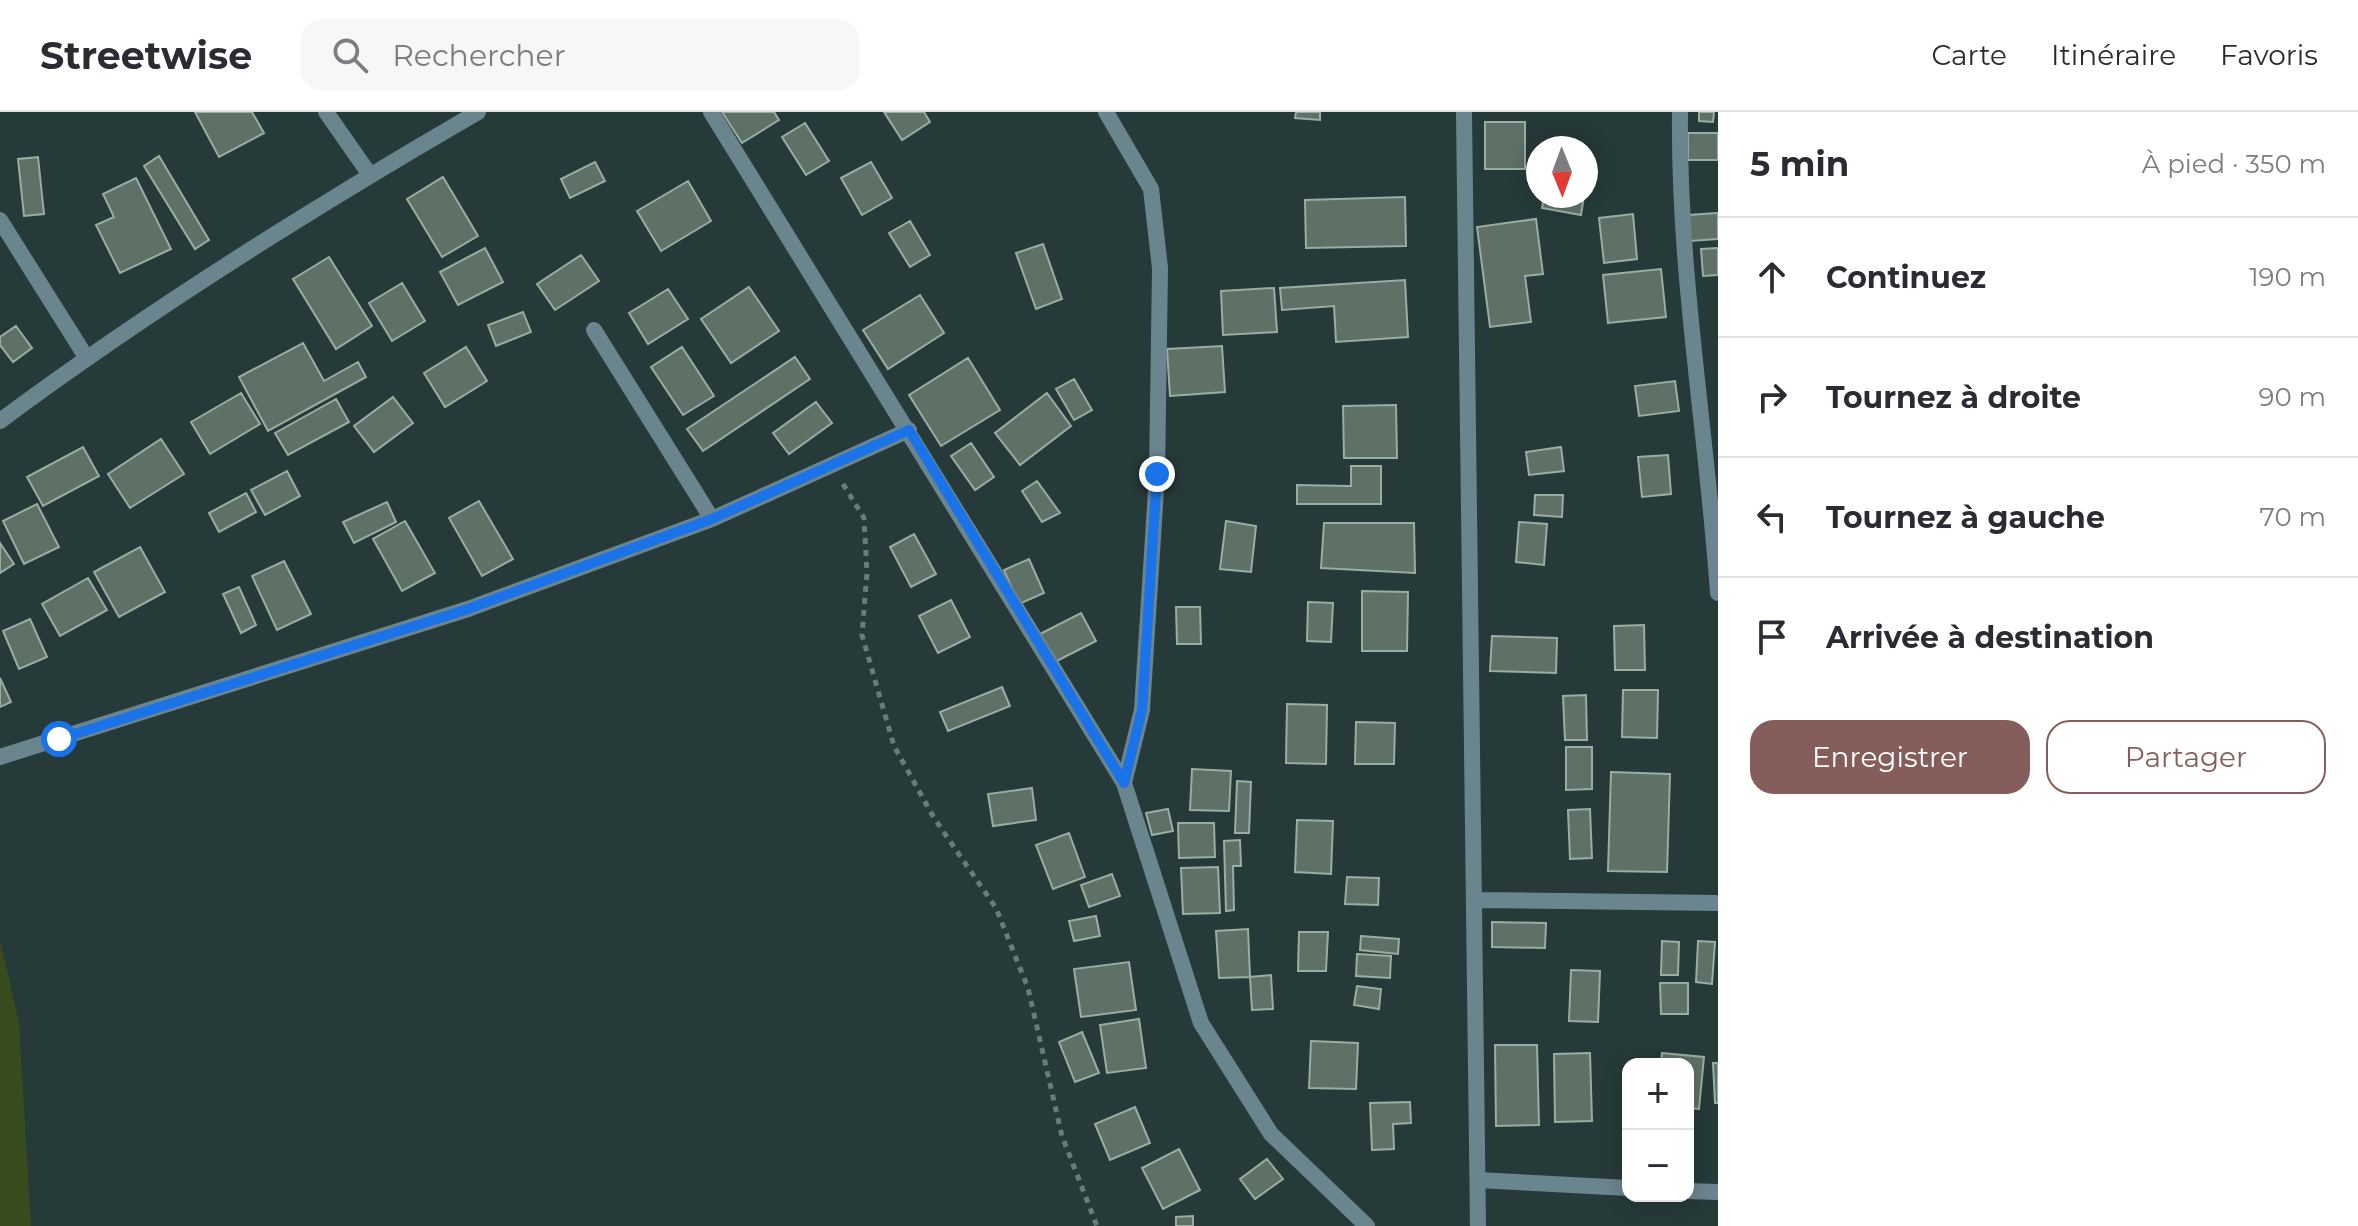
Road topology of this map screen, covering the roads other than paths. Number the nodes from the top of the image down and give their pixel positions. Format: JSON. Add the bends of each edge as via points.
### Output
{"nodes":[{"id":1,"x":326,"y":112,"type":"edge"},
{"id":2,"x":478,"y":112,"type":"edge"},
{"id":3,"x":711,"y":112,"type":"edge"},
{"id":4,"x":1106,"y":112,"type":"edge"},
{"id":5,"x":1464,"y":112,"type":"edge"},
{"id":6,"x":1680,"y":112,"type":"edge"},
{"id":7,"x":370,"y":175,"type":"junction"},
{"id":8,"x":0,"y":220,"type":"edge"},
{"id":9,"x":594,"y":330,"type":"dead end"},
{"id":10,"x":86,"y":357,"type":"junction"},
{"id":11,"x":0,"y":421,"type":"edge"},
{"id":12,"x":909,"y":430,"type":"junction"},
{"id":13,"x":712,"y":519,"type":"junction"},
{"id":14,"x":1718,"y":593,"type":"edge"},
{"id":15,"x":0,"y":757,"type":"edge"},
{"id":16,"x":1124,"y":783,"type":"junction"},
{"id":17,"x":1476,"y":900,"type":"junction"},
{"id":18,"x":1718,"y":903,"type":"edge"},
{"id":19,"x":1478,"y":1180,"type":"junction"},
{"id":20,"x":1622,"y":1188,"type":"edge"},
{"id":21,"x":1694,"y":1191,"type":"edge"},
{"id":22,"x":1718,"y":1192,"type":"edge"},
{"id":23,"x":1367,"y":1226,"type":"edge"},
{"id":24,"x":1478,"y":1226,"type":"edge"}],
"edges":[{"from":1,"to":7,"type":"street"},
{"from":2,"to":7,"type":"street"},
{"from":3,"to":12,"type":"street"},
{"from":4,"to":16,"type":"street","via":[[1151,189],[1160,268],[1157,474],[1142,710]]},
{"from":5,"to":17,"type":"street"},
{"from":6,"to":14,"type":"street","via":[[1681,197]]},
{"from":7,"to":10,"type":"street"},
{"from":8,"to":10,"type":"street"},
{"from":9,"to":13,"type":"street"},
{"from":10,"to":11,"type":"street"},
{"from":12,"to":13,"type":"street"},
{"from":12,"to":16,"type":"street"},
{"from":13,"to":15,"type":"street","via":[[468,609]]},
{"from":16,"to":23,"type":"street","via":[[1201,1023],[1271,1134]]},
{"from":17,"to":18,"type":"street"},
{"from":17,"to":19,"type":"street"},
{"from":19,"to":20,"type":"street"},
{"from":19,"to":24,"type":"street"},
{"from":21,"to":22,"type":"street"}]}
